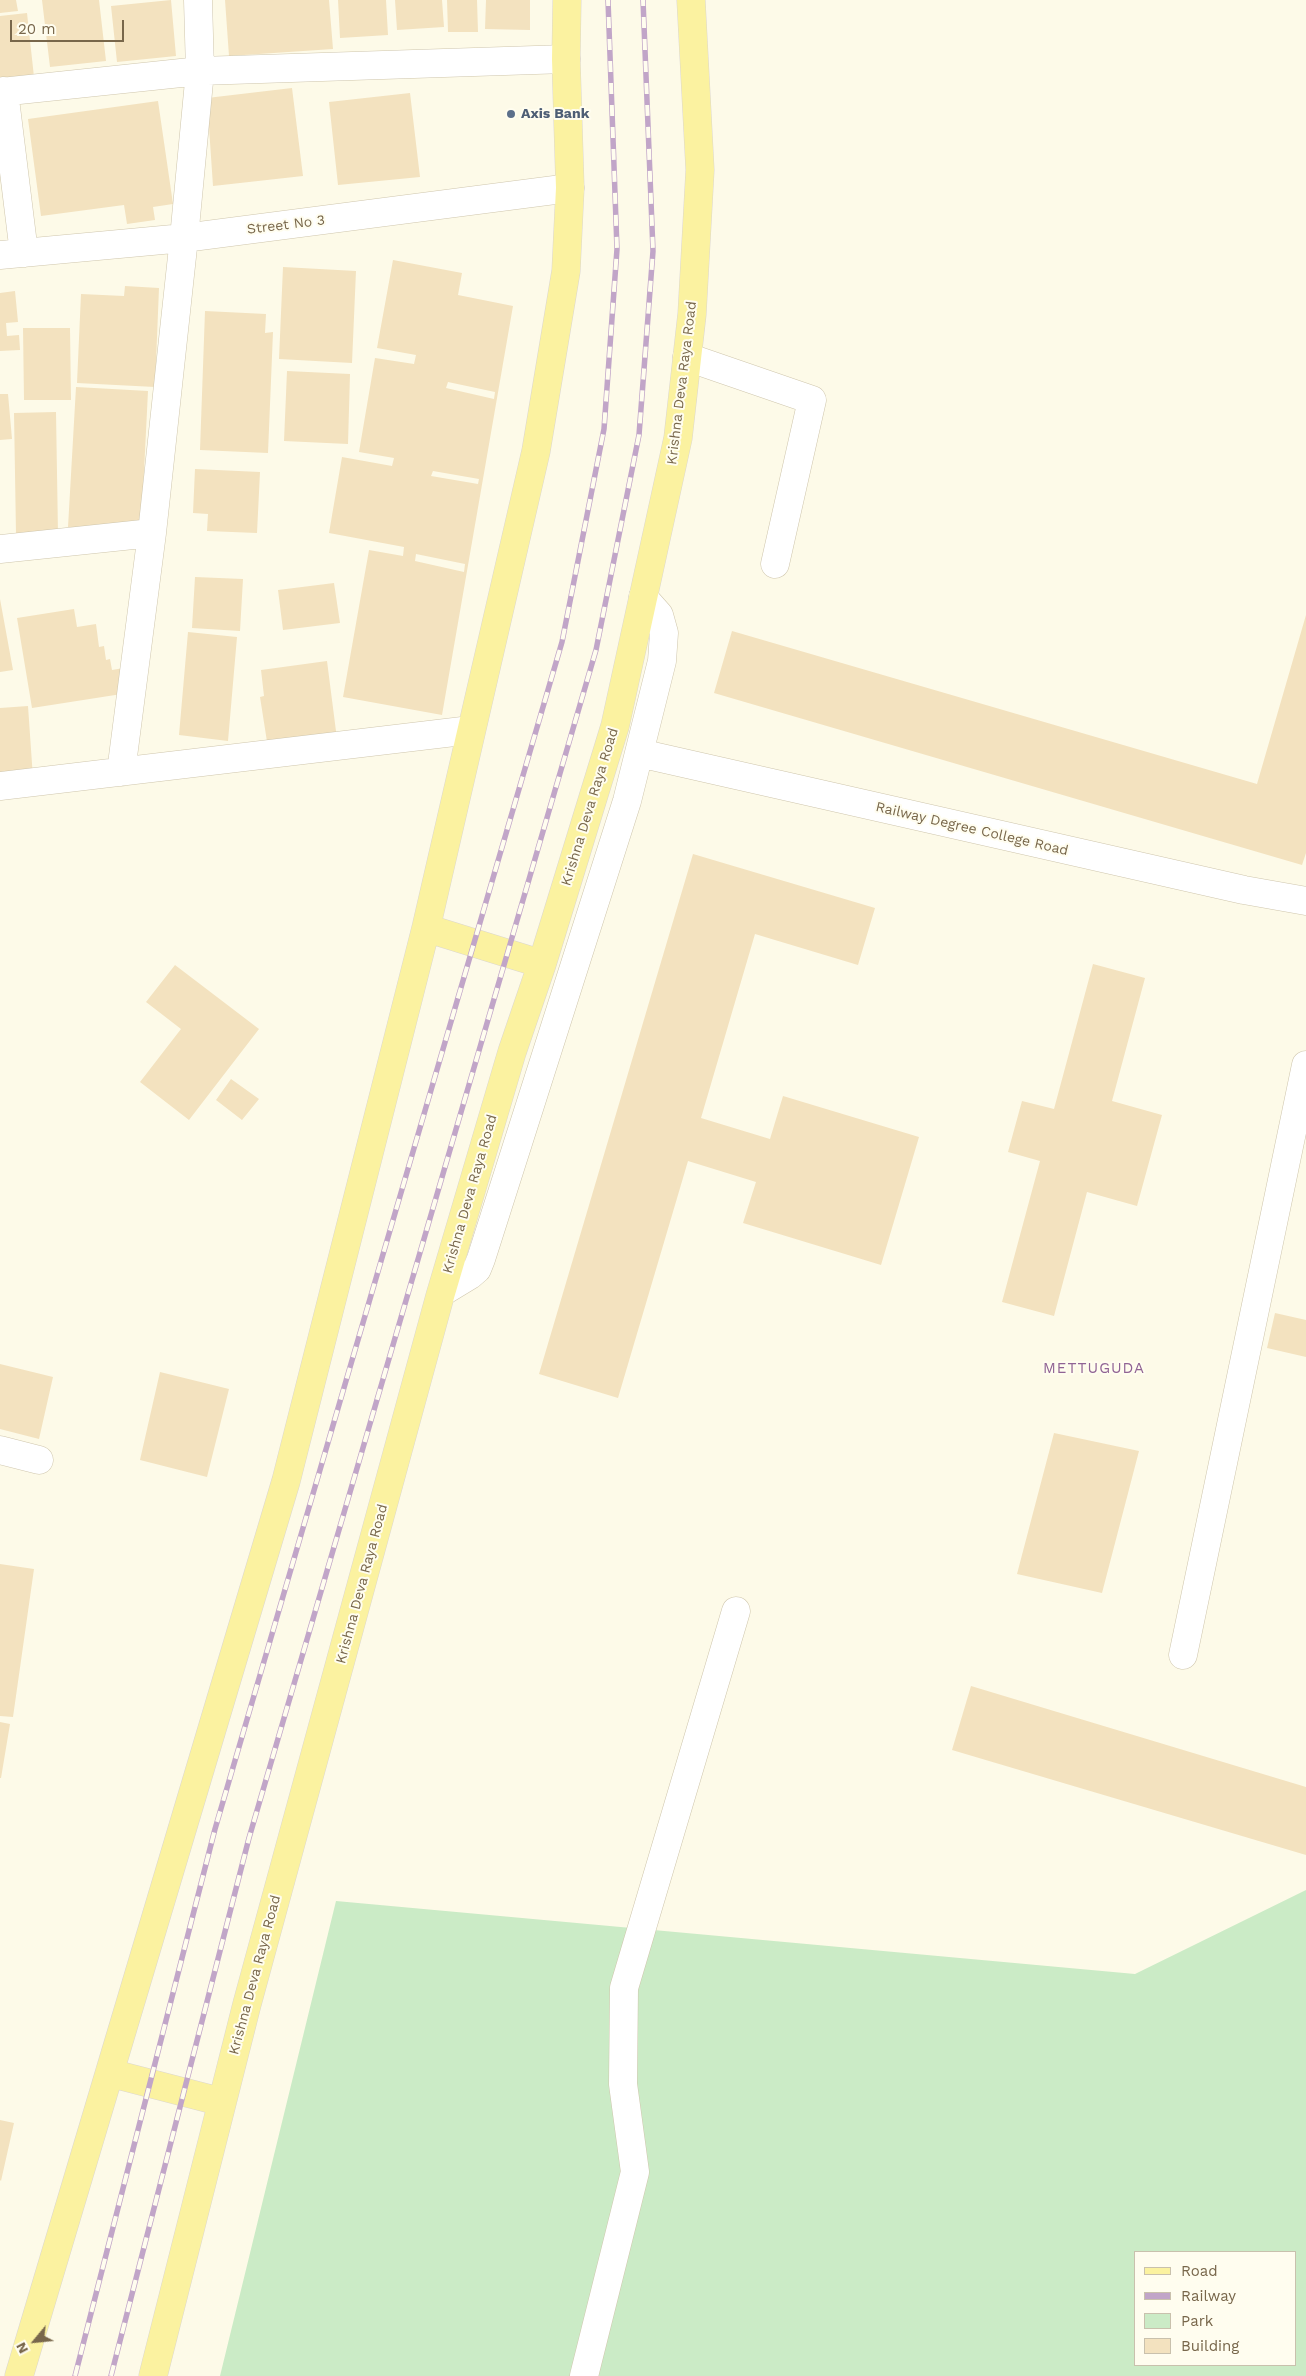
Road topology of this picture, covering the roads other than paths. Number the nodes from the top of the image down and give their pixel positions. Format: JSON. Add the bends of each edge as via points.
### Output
{"nodes":[{"id":1,"x":198,"y":0,"type":"edge"},
{"id":2,"x":567,"y":0,"type":"edge"},
{"id":3,"x":691,"y":0,"type":"edge"},
{"id":4,"x":566,"y":59,"type":"junction"},
{"id":5,"x":200,"y":71,"type":"junction"},
{"id":6,"x":2,"y":92,"type":"edge"},
{"id":7,"x":570,"y":188,"type":"junction"},
{"id":8,"x":184,"y":238,"type":"junction"},
{"id":9,"x":12,"y":254,"type":"edge"},
{"id":10,"x":687,"y":357,"type":"junction"},
{"id":11,"x":152,"y":533,"type":"junction"},
{"id":12,"x":0,"y":549,"type":"edge"},
{"id":13,"x":775,"y":564,"type":"dead end"},
{"id":14,"x":643,"y":597,"type":"junction"},
{"id":15,"x":471,"y":730,"type":"junction"},
{"id":16,"x":639,"y":753,"type":"junction"},
{"id":17,"x":121,"y":772,"type":"junction"},
{"id":18,"x":0,"y":786,"type":"edge"},
{"id":19,"x":1306,"y":901,"type":"edge"},
{"id":20,"x":426,"y":928,"type":"junction"},
{"id":21,"x":542,"y":964,"type":"junction"},
{"id":22,"x":1306,"y":1065,"type":"edge"},
{"id":23,"x":442,"y":1292,"type":"junction"},
{"id":24,"x":0,"y":1450,"type":"edge"},
{"id":25,"x":39,"y":1460,"type":"dead end"},
{"id":26,"x":736,"y":1612,"type":"dead end"},
{"id":27,"x":1183,"y":1655,"type":"dead end"},
{"id":28,"x":110,"y":2073,"type":"junction"},
{"id":29,"x":222,"y":2102,"type":"junction"},
{"id":30,"x":19,"y":2376,"type":"edge"},
{"id":31,"x":153,"y":2376,"type":"edge"},
{"id":32,"x":584,"y":2376,"type":"edge"}],
"edges":[{"from":1,"to":5,"type":"street"},
{"from":2,"to":4,"type":"main road"},
{"from":3,"to":10,"type":"main road","name":"Krishna Deva Raya Road","via":[[700,170]]},
{"from":4,"to":5,"type":"street"},
{"from":4,"to":7,"type":"main road"},
{"from":5,"to":6,"type":"street"},
{"from":5,"to":8,"type":"street"},
{"from":6,"to":9,"type":"street"},
{"from":7,"to":8,"type":"street","name":"Street No 3"},
{"from":7,"to":15,"type":"main road","via":[[566,271],[536,451]]},
{"from":8,"to":9,"type":"street","name":"Street No 3"},
{"from":8,"to":11,"type":"street"},
{"from":10,"to":13,"type":"street","via":[[812,400]]},
{"from":10,"to":14,"type":"main road","name":"Krishna Deva Raya Road","via":[[678,438]]},
{"from":11,"to":12,"type":"street"},
{"from":11,"to":17,"type":"street"},
{"from":14,"to":16,"type":"street","via":[[659,615],[664,633],[662,661]]},
{"from":14,"to":21,"type":"main road","name":"Krishna Deva Raya Road","via":[[615,726]]},
{"from":15,"to":17,"type":"street"},
{"from":15,"to":20,"type":"main road"},
{"from":16,"to":19,"type":"street","name":"Railway Degree College Road","via":[[1234,888]]},
{"from":16,"to":23,"type":"street","via":[[627,801],[481,1259],[470,1275]]},
{"from":17,"to":18,"type":"street"},
{"from":20,"to":21,"type":"main road"},
{"from":20,"to":28,"type":"main road","via":[[286,1481]]},
{"from":21,"to":23,"type":"main road","name":"Krishna Deva Raya Road","via":[[512,1052]]},
{"from":22,"to":27,"type":"street"},
{"from":23,"to":29,"type":"main road","name":"Krishna Deva Raya Road"},
{"from":24,"to":25,"type":"street"},
{"from":26,"to":32,"type":"street","via":[[624,1988],[623,2084],[635,2172]]},
{"from":28,"to":29,"type":"main road"},
{"from":28,"to":30,"type":"main road"},
{"from":29,"to":31,"type":"main road","name":"Krishna Deva Raya Road"}]}
